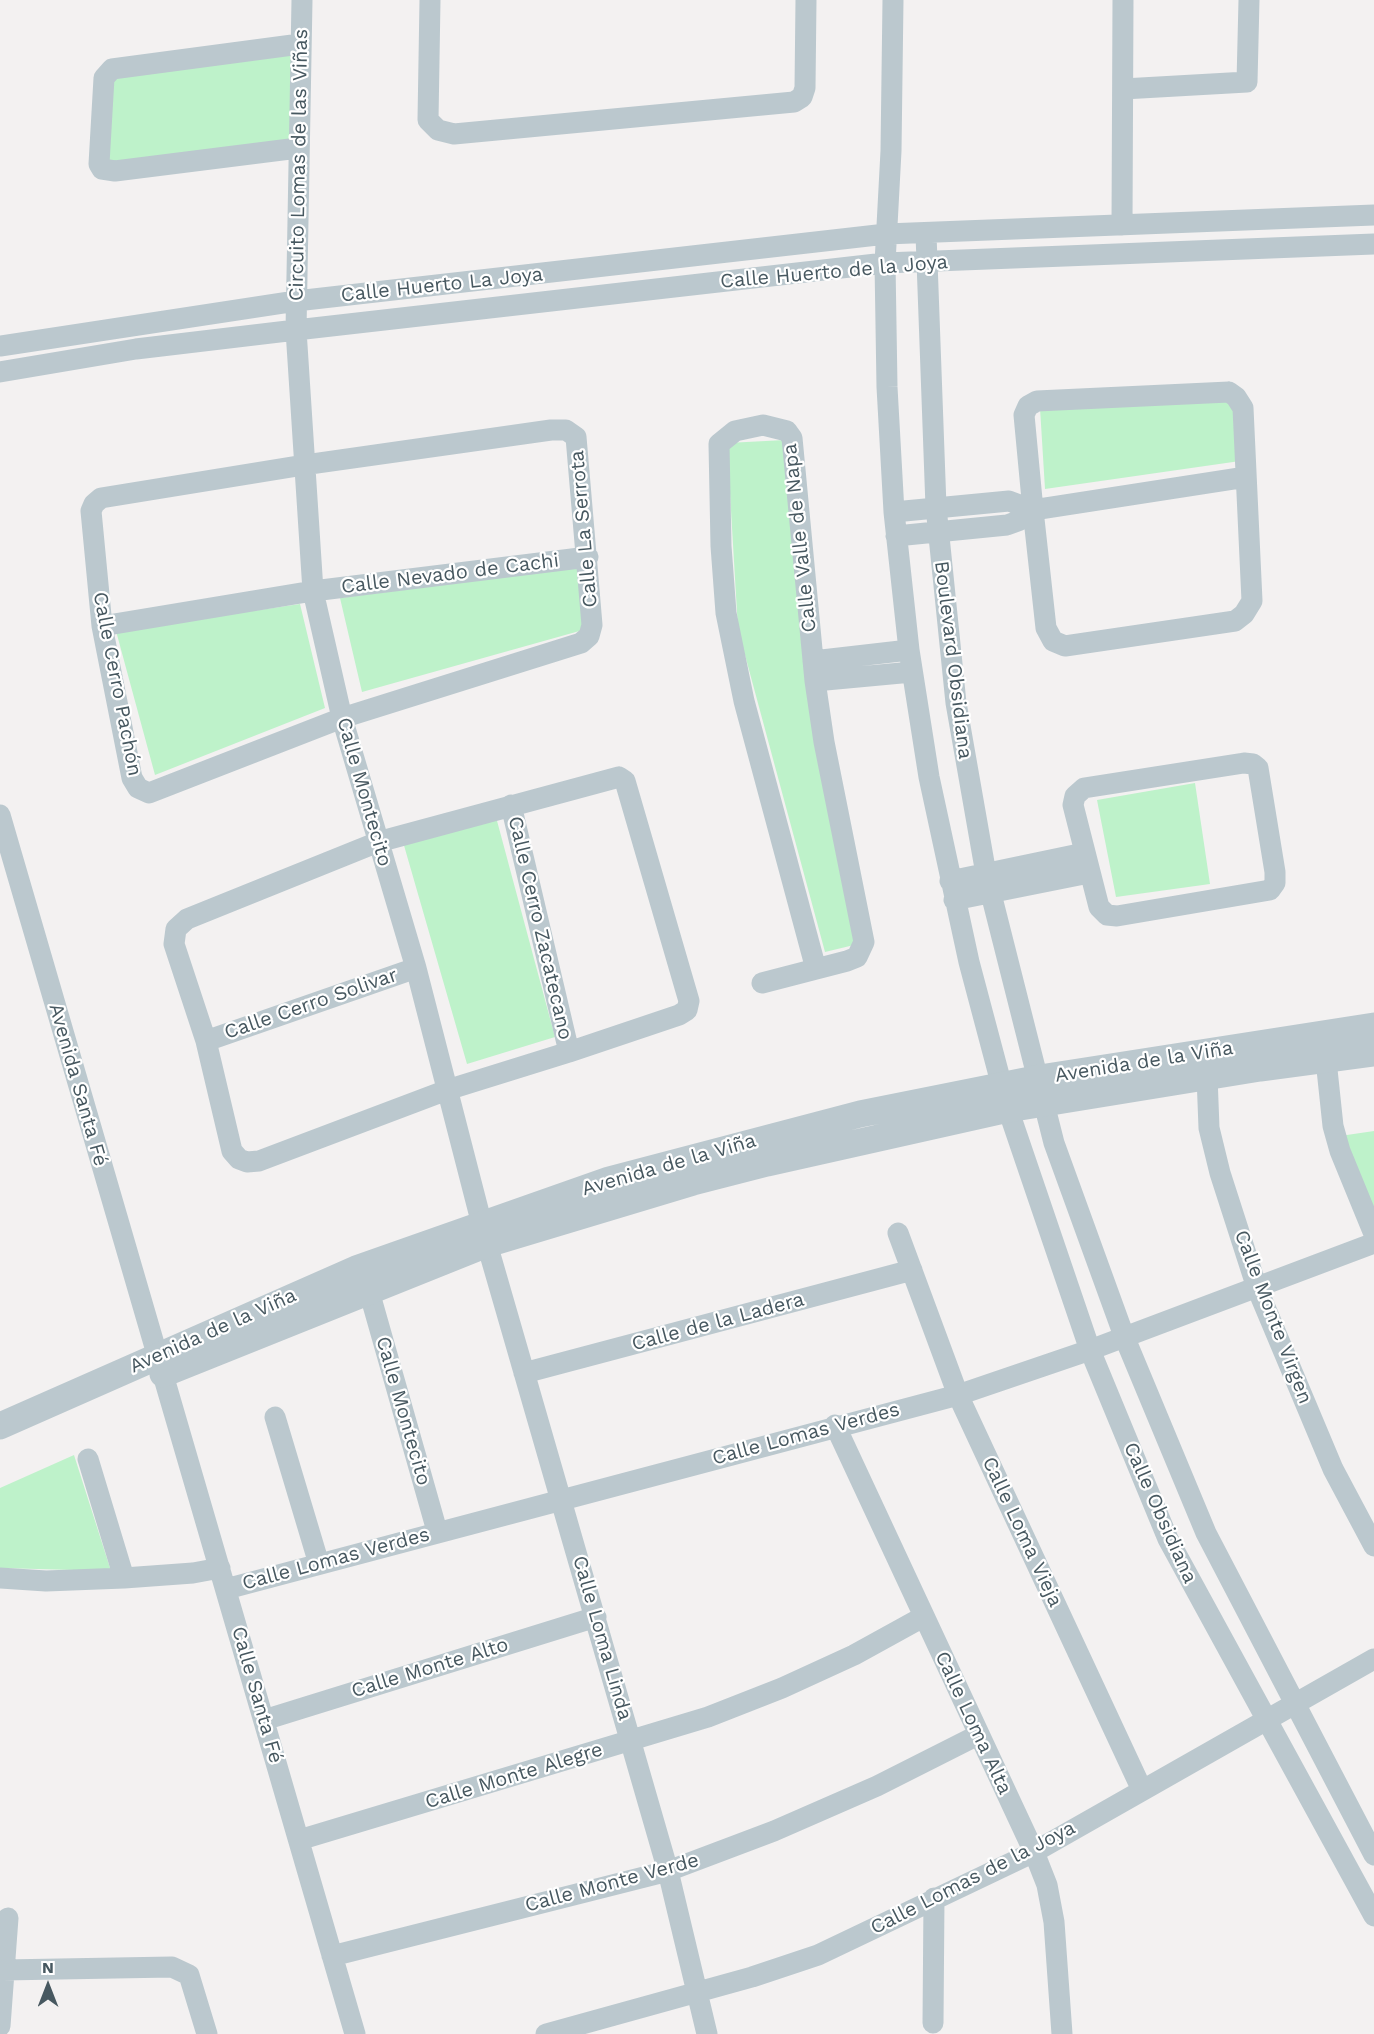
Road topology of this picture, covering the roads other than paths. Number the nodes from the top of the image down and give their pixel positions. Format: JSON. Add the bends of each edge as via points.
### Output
{"nodes":[{"id":1,"x":302,"y":0,"type":"edge"},
{"id":2,"x":430,"y":0,"type":"edge"},
{"id":3,"x":806,"y":0,"type":"edge"},
{"id":4,"x":892,"y":0,"type":"edge"},
{"id":5,"x":1124,"y":0,"type":"edge"},
{"id":6,"x":1249,"y":0,"type":"edge"},
{"id":7,"x":300,"y":44,"type":"junction"},
{"id":8,"x":1123,"y":89,"type":"junction"},
{"id":9,"x":298,"y":148,"type":"junction"},
{"id":10,"x":1374,"y":215,"type":"edge"},
{"id":11,"x":1122,"y":225,"type":"junction"},
{"id":12,"x":886,"y":234,"type":"junction"},
{"id":13,"x":926,"y":234,"type":"junction"},
{"id":14,"x":1374,"y":244,"type":"edge"},
{"id":15,"x":927,"y":262,"type":"junction"},
{"id":16,"x":885,"y":263,"type":"junction"},
{"id":17,"x":296,"y":301,"type":"junction"},
{"id":18,"x":296,"y":330,"type":"junction"},
{"id":19,"x":0,"y":346,"type":"edge"},
{"id":20,"x":0,"y":372,"type":"edge"},
{"id":21,"x":304,"y":465,"type":"junction"},
{"id":22,"x":1246,"y":477,"type":"junction"},
{"id":23,"x":936,"y":507,"type":"junction"},
{"id":24,"x":1033,"y":510,"type":"junction"},
{"id":25,"x":894,"y":512,"type":"junction"},
{"id":26,"x":937,"y":532,"type":"junction"},
{"id":27,"x":896,"y":536,"type":"junction"},
{"id":28,"x":588,"y":557,"type":"junction"},
{"id":29,"x":313,"y":591,"type":"junction"},
{"id":30,"x":102,"y":626,"type":"junction"},
{"id":31,"x":909,"y":650,"type":"junction"},
{"id":32,"x":814,"y":671,"type":"junction"},
{"id":33,"x":912,"y":672,"type":"junction"},
{"id":34,"x":342,"y":718,"type":"junction"},
{"id":35,"x":511,"y":805,"type":"junction"},
{"id":36,"x":0,"y":815,"type":"edge"},
{"id":37,"x":378,"y":842,"type":"junction"},
{"id":38,"x":4,"y":850,"type":"edge"},
{"id":39,"x":1087,"y":863,"type":"junction"},
{"id":40,"x":988,"y":883,"type":"junction"},
{"id":41,"x":952,"y":891,"type":"junction"},
{"id":42,"x":416,"y":968,"type":"junction"},
{"id":43,"x":816,"y":969,"type":"junction"},
{"id":44,"x":762,"y":982,"type":"dead end"},
{"id":45,"x":1374,"y":1026,"type":"edge"},
{"id":46,"x":206,"y":1041,"type":"junction"},
{"id":47,"x":569,"y":1052,"type":"junction"},
{"id":48,"x":1374,"y":1053,"type":"edge"},
{"id":49,"x":1326,"y":1060,"type":"junction"},
{"id":50,"x":1207,"y":1076,"type":"junction"},
{"id":51,"x":447,"y":1090,"type":"junction"},
{"id":52,"x":1042,"y":1090,"type":"junction"},
{"id":53,"x":1006,"y":1098,"type":"junction"},
{"id":54,"x":898,"y":1233,"type":"dead end"},
{"id":55,"x":485,"y":1234,"type":"junction"},
{"id":56,"x":1374,"y":1234,"type":"edge"},
{"id":57,"x":1374,"y":1243,"type":"edge"},
{"id":58,"x":912,"y":1270,"type":"junction"},
{"id":59,"x":1257,"y":1288,"type":"junction"},
{"id":60,"x":369,"y":1291,"type":"junction"},
{"id":61,"x":1124,"y":1336,"type":"junction"},
{"id":62,"x":1090,"y":1350,"type":"junction"},
{"id":63,"x":161,"y":1365,"type":"junction"},
{"id":64,"x":524,"y":1374,"type":"junction"},
{"id":65,"x":958,"y":1395,"type":"junction"},
{"id":66,"x":275,"y":1417,"type":"dead end"},
{"id":67,"x":835,"y":1425,"type":"junction"},
{"id":68,"x":0,"y":1426,"type":"edge"},
{"id":69,"x":88,"y":1459,"type":"dead end"},
{"id":70,"x":561,"y":1498,"type":"junction"},
{"id":71,"x":437,"y":1532,"type":"junction"},
{"id":72,"x":1374,"y":1546,"type":"edge"},
{"id":73,"x":319,"y":1564,"type":"junction"},
{"id":74,"x":220,"y":1569,"type":"junction"},
{"id":75,"x":0,"y":1578,"type":"edge"},
{"id":76,"x":124,"y":1578,"type":"junction"},
{"id":77,"x":226,"y":1589,"type":"junction"},
{"id":78,"x":596,"y":1617,"type":"junction"},
{"id":79,"x":923,"y":1617,"type":"junction"},
{"id":80,"x":1374,"y":1659,"type":"edge"},
{"id":81,"x":1296,"y":1702,"type":"junction"},
{"id":82,"x":264,"y":1720,"type":"junction"},
{"id":83,"x":1266,"y":1720,"type":"junction"},
{"id":84,"x":978,"y":1735,"type":"junction"},
{"id":85,"x":633,"y":1741,"type":"junction"},
{"id":86,"x":1142,"y":1790,"type":"junction"},
{"id":87,"x":299,"y":1840,"type":"junction"},
{"id":88,"x":1034,"y":1852,"type":"junction"},
{"id":89,"x":1374,"y":1855,"type":"edge"},
{"id":90,"x":668,"y":1871,"type":"junction"},
{"id":91,"x":934,"y":1898,"type":"junction"},
{"id":92,"x":1374,"y":1916,"type":"edge"},
{"id":93,"x":8,"y":1917,"type":"dead end"},
{"id":94,"x":332,"y":1956,"type":"junction"},
{"id":95,"x":3,"y":1971,"type":"junction"},
{"id":96,"x":699,"y":1992,"type":"junction"},
{"id":97,"x":933,"y":2024,"type":"dead end"},
{"id":98,"x":0,"y":2026,"type":"edge"},
{"id":99,"x":207,"y":2034,"type":"edge"},
{"id":100,"x":355,"y":2034,"type":"edge"},
{"id":101,"x":546,"y":2034,"type":"edge"},
{"id":102,"x":707,"y":2034,"type":"edge"},
{"id":103,"x":1062,"y":2034,"type":"edge"}],
"edges":[{"from":1,"to":7,"type":"street","name":"Circuito Lomas de las Viñas"},
{"from":2,"to":3,"type":"street","via":[[429,120],[442,132],[454,134],[794,102],[802,97],[805,88]]},
{"from":4,"to":12,"type":"street","name":"Boulevard Obsidiana"},
{"from":5,"to":8,"type":"street"},
{"from":6,"to":8,"type":"street","via":[[1247,82]]},
{"from":7,"to":9,"type":"street","name":"Circuito Lomas de las Viñas"},
{"from":7,"to":9,"type":"street","via":[[112,69],[104,78],[99,164],[108,172]]},
{"from":8,"to":11,"type":"street"},
{"from":9,"to":17,"type":"street","name":"Circuito Lomas de las Viñas"},
{"from":10,"to":11,"type":"street","name":"Calle Huerto La Joya"},
{"from":11,"to":13,"type":"street","name":"Calle Huerto La Joya"},
{"from":12,"to":13,"type":"street","name":"Calle Huerto La Joya"},
{"from":12,"to":16,"type":"street","name":"Boulevard Obsidiana"},
{"from":12,"to":17,"type":"street","name":"Calle Huerto La Joya"},
{"from":13,"to":15,"type":"street","name":"Boulevard Obsidiana"},
{"from":14,"to":15,"type":"street","name":"Calle Huerto de la Joya"},
{"from":15,"to":16,"type":"street","name":"Calle Huerto de la Joya"},
{"from":15,"to":23,"type":"street","name":"Boulevard Obsidiana"},
{"from":16,"to":18,"type":"street","name":"Calle Huerto de la Joya"},
{"from":16,"to":25,"type":"street","name":"Boulevard Obsidiana"},
{"from":17,"to":18,"type":"street","name":"Circuito Lomas de las Viñas"},
{"from":17,"to":19,"type":"street","name":"Calle Huerto La Joya"},
{"from":18,"to":20,"type":"street"},
{"from":18,"to":21,"type":"street","name":"Calle Montecito"},
{"from":21,"to":28,"type":"street","name":"Calle La Serrota","via":[[566,430],[576,436]]},
{"from":21,"to":29,"type":"street","name":"Calle Montecito"},
{"from":21,"to":30,"type":"street","name":"Calle Cerro Pachón","via":[[101,498],[91,511]]},
{"from":22,"to":24,"type":"street"},
{"from":22,"to":24,"type":"street","via":[[1243,408],[1229,392],[1037,401],[1028,406],[1024,415]]},
{"from":22,"to":24,"type":"street","via":[[1252,601],[1235,621],[1059,645],[1046,628]]},
{"from":23,"to":24,"type":"street","via":[[1009,501]]},
{"from":23,"to":25,"type":"street"},
{"from":23,"to":26,"type":"street","name":"Boulevard Obsidiana"},
{"from":24,"to":26,"type":"street","via":[[1007,525]]},
{"from":25,"to":27,"type":"street","name":"Boulevard Obsidiana"},
{"from":26,"to":27,"type":"street"},
{"from":26,"to":40,"type":"street","name":"Boulevard Obsidiana","via":[[956,703]]},
{"from":27,"to":31,"type":"street","name":"Boulevard Obsidiana"},
{"from":28,"to":29,"type":"street","name":"Calle Nevado de Cachi"},
{"from":28,"to":34,"type":"street","name":"Calle La Serrota","via":[[592,625],[589,636],[581,643]]},
{"from":29,"to":30,"type":"street","name":"Calle Nevado de Cachi"},
{"from":29,"to":34,"type":"street","name":"Calle Montecito"},
{"from":30,"to":34,"type":"street","name":"Calle Cerro Pachón","via":[[132,778],[138,788],[149,793]]},
{"from":31,"to":32,"type":"street"},
{"from":31,"to":33,"type":"street","name":"Boulevard Obsidiana"},
{"from":32,"to":33,"type":"street"},
{"from":32,"to":43,"type":"street","name":"Calle Valle de Napa","via":[[824,742],[864,942],[856,957]]},
{"from":32,"to":43,"type":"street","name":"Calle Valle de Napa","via":[[792,438],[777,426],[748,426],[723,438],[718,452],[726,613],[744,701]]},
{"from":33,"to":41,"type":"street","name":"Boulevard Obsidiana"},
{"from":34,"to":37,"type":"street","name":"Calle Montecito"},
{"from":35,"to":37,"type":"street"},
{"from":35,"to":47,"type":"street","name":"Calle Cerro Zacatecano"},
{"from":35,"to":47,"type":"street","via":[[610,778],[625,781],[689,1001],[687,1010],[679,1015]]},
{"from":36,"to":38,"type":"street","name":"Avenida Santa Fé"},
{"from":37,"to":42,"type":"street","name":"Calle Montecito"},
{"from":37,"to":46,"type":"street","via":[[187,918],[176,929],[174,944]]},
{"from":38,"to":63,"type":"street","name":"Avenida Santa Fé"},
{"from":39,"to":39,"type":"street","via":[[1100,908],[1107,915],[1270,890],[1275,872],[1258,768],[1244,763],[1084,788],[1075,796],[1073,805]]},
{"from":39,"to":40,"type":"street"},
{"from":40,"to":41,"type":"street"},
{"from":40,"to":52,"type":"street","name":"Boulevard Obsidiana"},
{"from":41,"to":53,"type":"street","name":"Boulevard Obsidiana"},
{"from":42,"to":46,"type":"street","name":"Calle Cerro Solivar"},
{"from":42,"to":51,"type":"street","name":"Calle Montecito"},
{"from":43,"to":44,"type":"street","name":"Calle Valle de Napa"},
{"from":45,"to":52,"type":"street","name":"Avenida de la Viña"},
{"from":46,"to":51,"type":"street","via":[[232,1150],[248,1162]]},
{"from":47,"to":51,"type":"street"},
{"from":48,"to":49,"type":"street","name":"Avenida de la Viña"},
{"from":49,"to":50,"type":"street","name":"Avenida de la Viña"},
{"from":49,"to":56,"type":"street","via":[[1333,1126]]},
{"from":50,"to":52,"type":"street","name":"Avenida de la Viña"},
{"from":50,"to":59,"type":"street","name":"Calle Monte Virgen","via":[[1209,1128]]},
{"from":51,"to":55,"type":"street","name":"Calle Montecito"},
{"from":52,"to":53,"type":"street","name":"Avenida de la Viña"},
{"from":52,"to":61,"type":"street","name":"Calle Obsidiana","via":[[1069,1188]]},
{"from":53,"to":55,"type":"street","name":"Avenida de la Viña"},
{"from":53,"to":62,"type":"street","name":"Calle Obsidiana"},
{"from":54,"to":58,"type":"street","name":"Calle Loma Vieja"},
{"from":55,"to":60,"type":"street","name":"Avenida de la Viña"},
{"from":55,"to":63,"type":"street","name":"Avenida de la Viña","via":[[356,1269]]},
{"from":55,"to":64,"type":"street","name":"Calle Loma Linda"},
{"from":57,"to":59,"type":"street","name":"Calle Lomas Verdes"},
{"from":58,"to":64,"type":"street","name":"Calle de la Ladera"},
{"from":58,"to":65,"type":"street","name":"Calle Loma Vieja"},
{"from":59,"to":61,"type":"street","name":"Calle Lomas Verdes"},
{"from":59,"to":72,"type":"street","name":"Calle Monte Virgen","via":[[1333,1469]]},
{"from":60,"to":63,"type":"street","name":"Avenida de la Viña"},
{"from":60,"to":71,"type":"street","name":"Calle Montecito"},
{"from":61,"to":62,"type":"street","name":"Calle Lomas Verdes"},
{"from":61,"to":81,"type":"street","name":"Calle Obsidiana","via":[[1206,1533]]},
{"from":62,"to":65,"type":"street","name":"Calle Lomas Verdes"},
{"from":62,"to":83,"type":"street","name":"Calle Obsidiana","via":[[1168,1539]]},
{"from":63,"to":68,"type":"street","name":"Avenida de la Viña"},
{"from":63,"to":74,"type":"street","name":"Calle Santa Fé"},
{"from":64,"to":70,"type":"street","name":"Calle Loma Linda"},
{"from":65,"to":67,"type":"street","name":"Calle Lomas Verdes"},
{"from":65,"to":86,"type":"street","name":"Calle Loma Vieja"},
{"from":66,"to":73,"type":"street"},
{"from":67,"to":70,"type":"street","name":"Calle Lomas Verdes"},
{"from":67,"to":79,"type":"street","name":"Calle Loma Alta"},
{"from":69,"to":76,"type":"street"},
{"from":70,"to":71,"type":"street","name":"Calle Lomas Verdes"},
{"from":70,"to":78,"type":"street","name":"Calle Loma Linda"},
{"from":71,"to":73,"type":"street","name":"Calle Lomas Verdes"},
{"from":73,"to":77,"type":"street","name":"Calle Lomas Verdes"},
{"from":74,"to":76,"type":"street","name":"Calle Lomas Verdes"},
{"from":74,"to":77,"type":"street","name":"Calle Santa Fé"},
{"from":75,"to":76,"type":"street","name":"Calle Lomas Verdes"},
{"from":77,"to":82,"type":"street","name":"Calle Santa Fé"},
{"from":78,"to":82,"type":"street","name":"Calle Monte Alto"},
{"from":78,"to":85,"type":"street","name":"Calle Loma Linda"},
{"from":79,"to":84,"type":"street","name":"Calle Loma Alta"},
{"from":79,"to":85,"type":"street","name":"Calle Monte Alegre","via":[[782,1688]]},
{"from":80,"to":81,"type":"street","name":"Calle Lomas de la Joya"},
{"from":81,"to":83,"type":"street","name":"Calle Lomas de la Joya"},
{"from":81,"to":89,"type":"street","name":"Calle Obsidiana"},
{"from":82,"to":87,"type":"street","name":"Calle Santa Fé"},
{"from":83,"to":86,"type":"street","name":"Calle Lomas de la Joya"},
{"from":83,"to":92,"type":"street","name":"Calle Obsidiana"},
{"from":84,"to":88,"type":"street","name":"Calle Loma Alta"},
{"from":84,"to":90,"type":"street","name":"Calle Monte Verde","via":[[774,1831]]},
{"from":85,"to":87,"type":"street","name":"Calle Monte Alegre"},
{"from":85,"to":90,"type":"street","name":"Calle Loma Linda"},
{"from":86,"to":88,"type":"street","name":"Calle Lomas de la Joya"},
{"from":87,"to":94,"type":"street","name":"Calle Santa Fé"},
{"from":88,"to":91,"type":"street","name":"Calle Lomas de la Joya"},
{"from":88,"to":103,"type":"street","name":"Calle Loma Alta","via":[[1047,1885],[1054,1922]]},
{"from":90,"to":94,"type":"street","name":"Calle Monte Verde"},
{"from":90,"to":96,"type":"street","name":"Calle Loma Linda"},
{"from":91,"to":96,"type":"street","name":"Calle Lomas de la Joya","via":[[818,1955]]},
{"from":91,"to":97,"type":"street"},
{"from":93,"to":95,"type":"street"},
{"from":94,"to":100,"type":"street","name":"Calle Santa Fé"},
{"from":95,"to":98,"type":"street"},
{"from":95,"to":99,"type":"street","via":[[172,1967],[189,1975]]},
{"from":96,"to":101,"type":"street","name":"Calle Lomas de la Joya"},
{"from":96,"to":102,"type":"street","name":"Calle Loma Linda"}]}
